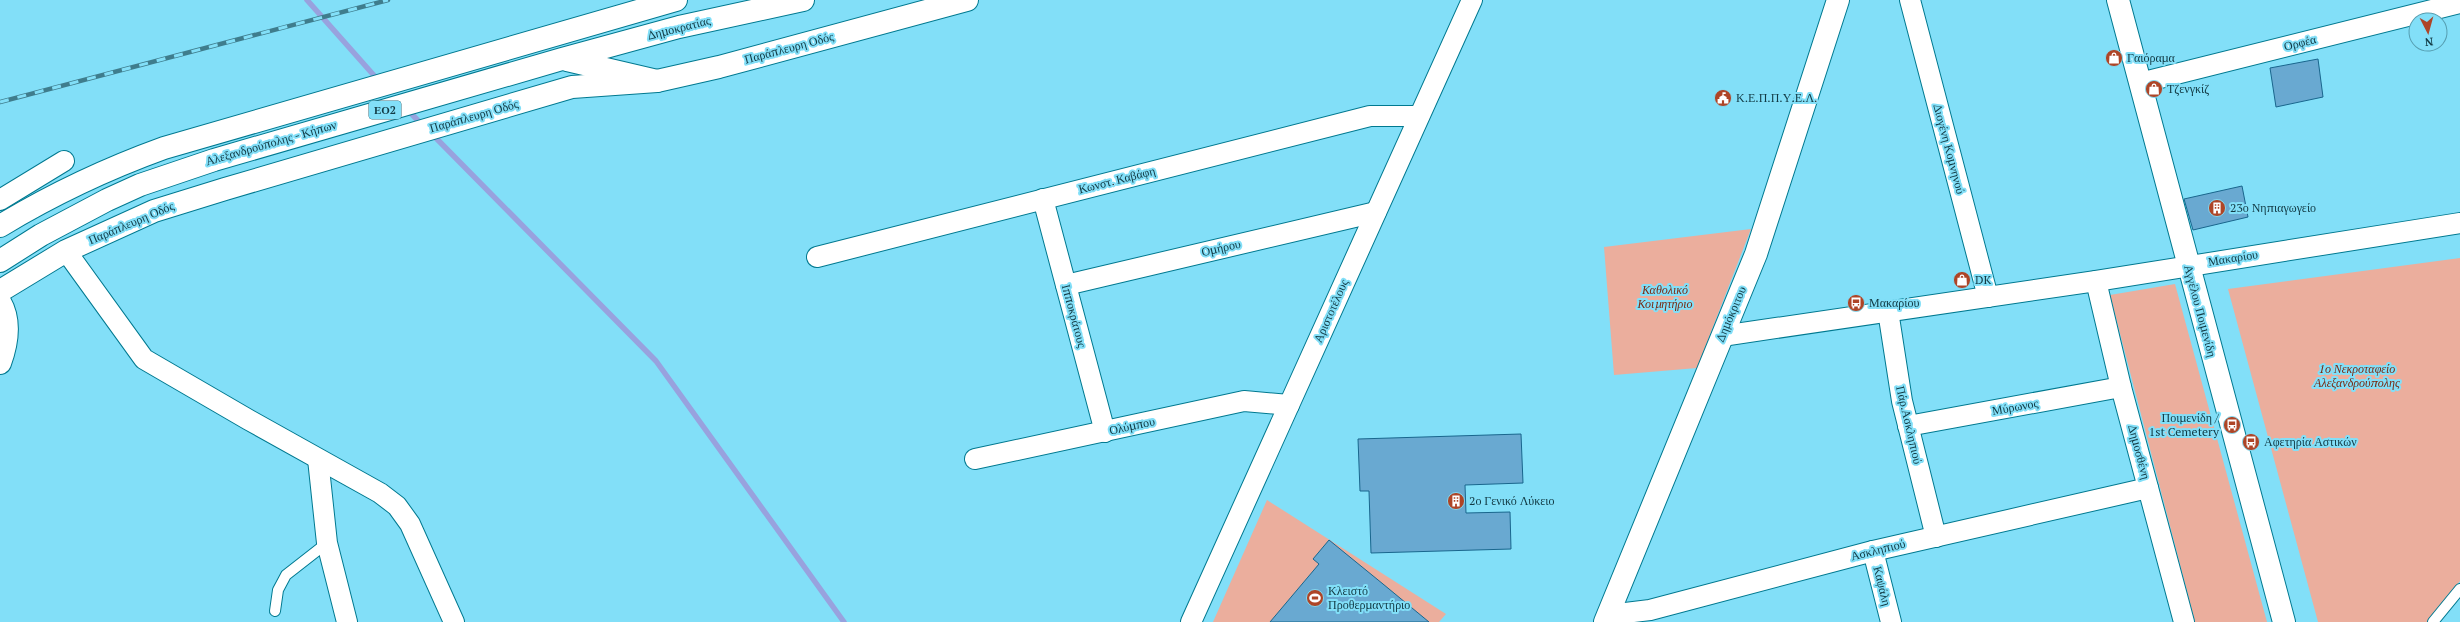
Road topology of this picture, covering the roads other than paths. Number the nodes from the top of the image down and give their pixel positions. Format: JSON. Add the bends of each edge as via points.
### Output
{"nodes":[{"id":1,"x":676,"y":0,"type":"edge"},
{"id":2,"x":803,"y":0,"type":"edge"},
{"id":3,"x":967,"y":0,"type":"edge"},
{"id":4,"x":1472,"y":0,"type":"edge"},
{"id":5,"x":1838,"y":0,"type":"edge"},
{"id":6,"x":1910,"y":0,"type":"edge"},
{"id":7,"x":2118,"y":0,"type":"edge"},
{"id":8,"x":2460,"y":3,"type":"edge"},
{"id":9,"x":559,"y":60,"type":"junction"},
{"id":10,"x":657,"y":81,"type":"junction"},
{"id":11,"x":2140,"y":82,"type":"junction"},
{"id":12,"x":1419,"y":116,"type":"junction"},
{"id":13,"x":64,"y":161,"type":"dead end"},
{"id":14,"x":1043,"y":199,"type":"junction"},
{"id":15,"x":0,"y":200,"type":"edge"},
{"id":16,"x":1376,"y":212,"type":"junction"},
{"id":17,"x":2460,"y":223,"type":"edge"},
{"id":18,"x":0,"y":226,"type":"edge"},
{"id":19,"x":66,"y":251,"type":"junction"},
{"id":20,"x":817,"y":257,"type":"dead end"},
{"id":21,"x":0,"y":261,"type":"edge"},
{"id":22,"x":2187,"y":265,"type":"junction"},
{"id":23,"x":2096,"y":281,"type":"junction"},
{"id":24,"x":1066,"y":285,"type":"junction"},
{"id":25,"x":0,"y":291,"type":"edge"},
{"id":26,"x":1988,"y":297,"type":"junction"},
{"id":27,"x":0,"y":302,"type":"edge"},
{"id":28,"x":1888,"y":312,"type":"junction"},
{"id":29,"x":1722,"y":336,"type":"junction"},
{"id":30,"x":0,"y":364,"type":"edge"},
{"id":31,"x":2121,"y":387,"type":"junction"},
{"id":32,"x":1289,"y":405,"type":"junction"},
{"id":33,"x":1908,"y":426,"type":"junction"},
{"id":34,"x":1105,"y":432,"type":"junction"},
{"id":35,"x":318,"y":459,"type":"junction"},
{"id":36,"x":975,"y":459,"type":"dead end"},
{"id":37,"x":2148,"y":488,"type":"junction"},
{"id":38,"x":1936,"y":537,"type":"junction"},
{"id":39,"x":327,"y":543,"type":"junction"},
{"id":40,"x":1873,"y":551,"type":"junction"},
{"id":41,"x":2460,"y":589,"type":"edge"},
{"id":42,"x":275,"y":611,"type":"dead end"},
{"id":43,"x":1607,"y":618,"type":"edge"},
{"id":44,"x":347,"y":622,"type":"edge"},
{"id":45,"x":454,"y":622,"type":"edge"},
{"id":46,"x":1191,"y":622,"type":"edge"},
{"id":47,"x":1891,"y":622,"type":"edge"},
{"id":48,"x":2184,"y":622,"type":"edge"},
{"id":49,"x":2284,"y":622,"type":"edge"},
{"id":50,"x":2433,"y":622,"type":"edge"}],
"edges":[{"from":1,"to":18,"type":"main road","name":"Αλεξανδρούπολης - Κήπων","number":"ΕΟ2","via":[[164,148],[61,191]]},
{"from":2,"to":9,"type":"main road","name":"Δημοκρατίας","number":"ΕΟ2","via":[[679,27]]},
{"from":3,"to":10,"type":"main road","name":"Παράπλευρη Οδός","via":[[719,67]]},
{"from":4,"to":12,"type":"street","name":"Αριστοτέλους"},
{"from":5,"to":29,"type":"main road","name":"Δημόκριτου","via":[[1764,233]]},
{"from":6,"to":26,"type":"street","name":"Διογένη Κομνηνού"},
{"from":7,"to":11,"type":"main road","name":"Αγγέλου Ποιμενίδη"},
{"from":8,"to":11,"type":"street","name":"Ορφέα"},
{"from":9,"to":10,"type":"main road"},
{"from":9,"to":21,"type":"main road","name":"Αλεξανδρούπολης - Κήπων","number":"ΕΟ2","via":[[214,160],[140,185],[47,232]]},
{"from":10,"to":19,"type":"main road","name":"Παράπλευρη Οδός","via":[[572,87],[154,211]]},
{"from":11,"to":22,"type":"main road","name":"Αγγέλου Ποιμενίδη"},
{"from":12,"to":14,"type":"street","name":"Κωνστ. Καβάφη","via":[[1370,116]]},
{"from":12,"to":16,"type":"street","name":"Αριστοτέλους"},
{"from":13,"to":15,"type":"street"},
{"from":14,"to":20,"type":"street","name":"Κωνστ. Καβάφη"},
{"from":14,"to":24,"type":"street","name":"Ιπποκράτους"},
{"from":16,"to":24,"type":"street","name":"Ομήρου"},
{"from":16,"to":32,"type":"street","name":"Αριστοτέλους"},
{"from":17,"to":22,"type":"street","name":"Μακαρίου"},
{"from":19,"to":25,"type":"main road","name":"Παράπλευρη Οδός"},
{"from":19,"to":35,"type":"street","via":[[144,359]]},
{"from":22,"to":23,"type":"street","name":"Μακαρίου"},
{"from":22,"to":49,"type":"main road","name":"Αγγέλου Ποιμενίδη"},
{"from":23,"to":26,"type":"street","name":"Μακαρίου"},
{"from":23,"to":31,"type":"street","name":"Δημοσθένη"},
{"from":24,"to":34,"type":"street","name":"Ιπποκράτους"},
{"from":26,"to":28,"type":"street","name":"Μακαρίου"},
{"from":27,"to":30,"type":"main road","via":[[7,328],[5,350]]},
{"from":28,"to":29,"type":"street","name":"Μακαρίου"},
{"from":28,"to":33,"type":"street","name":"Πάρ.Ασκληπιού"},
{"from":29,"to":43,"type":"main road","name":"Δημόκριτου"},
{"from":31,"to":33,"type":"street","name":"Μύρωνος"},
{"from":31,"to":37,"type":"street","name":"Δημοσθένη"},
{"from":32,"to":34,"type":"street","name":"Ολύμπου","via":[[1244,401]]},
{"from":32,"to":46,"type":"street","name":"Αριστοτέλους"},
{"from":33,"to":38,"type":"street","name":"Πάρ.Ασκληπιού"},
{"from":34,"to":36,"type":"street","name":"Ολύμπου"},
{"from":35,"to":39,"type":"street"},
{"from":35,"to":45,"type":"street","via":[[380,493],[397,506],[410,524]]},
{"from":37,"to":38,"type":"street","name":"Ασκληπιού"},
{"from":37,"to":48,"type":"street","name":"Δημοσθένη"},
{"from":38,"to":40,"type":"street","name":"Ασκληπιού"},
{"from":39,"to":42,"type":"lane","via":[[286,576],[278,590]]},
{"from":39,"to":44,"type":"street"},
{"from":40,"to":43,"type":"street","name":"Ασκληπιού","via":[[1650,610]]},
{"from":40,"to":47,"type":"street","name":"Καψάλη"},
{"from":41,"to":50,"type":"lane"}]}
